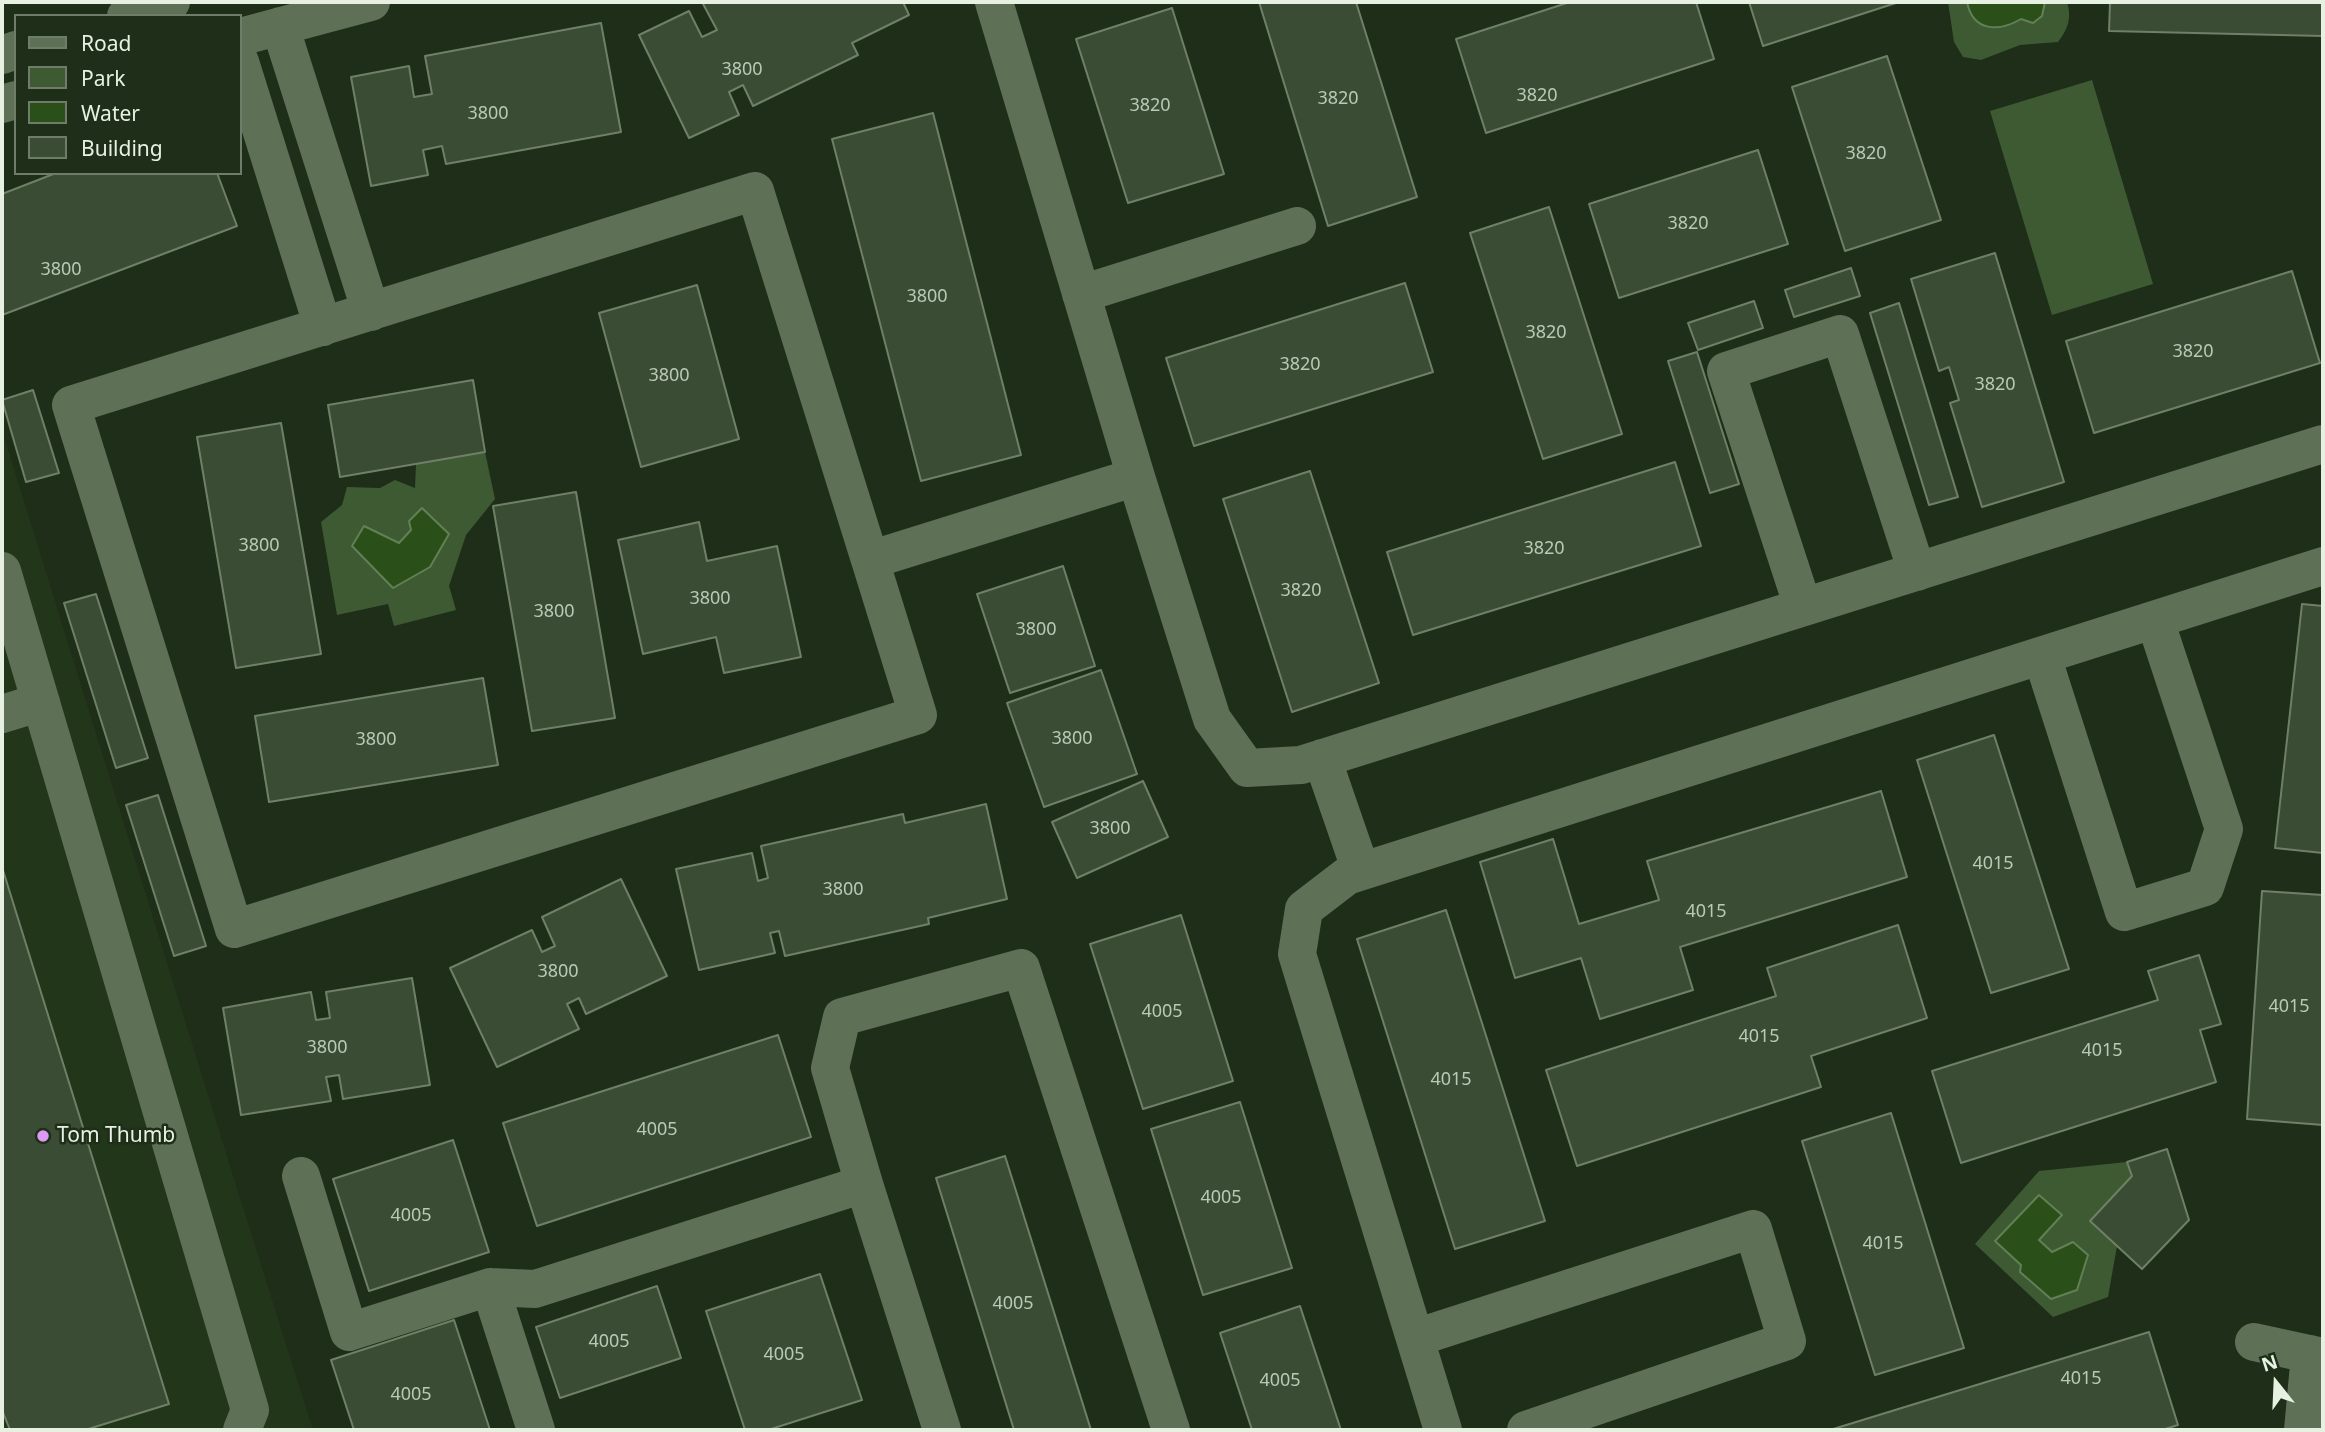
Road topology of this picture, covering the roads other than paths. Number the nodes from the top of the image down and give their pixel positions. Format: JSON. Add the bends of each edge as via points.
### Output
{"nodes":[{"id":1,"x":171,"y":2,"type":"edge"},
{"id":2,"x":371,"y":2,"type":"edge"},
{"id":3,"x":995,"y":2,"type":"edge"},
{"id":4,"x":132,"y":14,"type":"edge"},
{"id":5,"x":280,"y":26,"type":"junction"},
{"id":6,"x":242,"y":36,"type":"edge"},
{"id":7,"x":242,"y":68,"type":"edge"},
{"id":8,"x":1297,"y":226,"type":"dead end"},
{"id":9,"x":1081,"y":294,"type":"junction"},
{"id":10,"x":371,"y":312,"type":"junction"},
{"id":11,"x":323,"y":327,"type":"junction"},
{"id":12,"x":2323,"y":444,"type":"edge"},
{"id":13,"x":1136,"y":477,"type":"junction"},
{"id":14,"x":870,"y":560,"type":"junction"},
{"id":15,"x":2323,"y":566,"type":"edge"},
{"id":16,"x":2,"y":571,"type":"edge"},
{"id":17,"x":1917,"y":572,"type":"junction"},
{"id":18,"x":1803,"y":607,"type":"junction"},
{"id":19,"x":2155,"y":620,"type":"junction"},
{"id":20,"x":2042,"y":656,"type":"junction"},
{"id":21,"x":41,"y":702,"type":"junction"},
{"id":22,"x":2,"y":714,"type":"edge"},
{"id":23,"x":1322,"y":758,"type":"junction"},
{"id":24,"x":1361,"y":871,"type":"junction"},
{"id":25,"x":301,"y":1176,"type":"dead end"},
{"id":26,"x":864,"y":1184,"type":"junction"},
{"id":27,"x":490,"y":1287,"type":"junction"},
{"id":28,"x":1415,"y":1338,"type":"junction"},
{"id":29,"x":2254,"y":1342,"type":"dead end"},
{"id":30,"x":2317,"y":1355,"type":"edge"},
{"id":31,"x":242,"y":1430,"type":"edge"},
{"id":32,"x":536,"y":1430,"type":"edge"},
{"id":33,"x":942,"y":1430,"type":"edge"},
{"id":34,"x":1171,"y":1430,"type":"edge"},
{"id":35,"x":1443,"y":1430,"type":"edge"},
{"id":36,"x":1526,"y":1430,"type":"edge"},
{"id":37,"x":2303,"y":1430,"type":"edge"}],
"edges":[{"from":1,"to":4,"type":"street"},
{"from":2,"to":5,"type":"street"},
{"from":3,"to":9,"type":"street"},
{"from":5,"to":6,"type":"street"},
{"from":5,"to":10,"type":"street"},
{"from":7,"to":11,"type":"street"},
{"from":8,"to":9,"type":"street"},
{"from":9,"to":13,"type":"street"},
{"from":10,"to":11,"type":"street"},
{"from":10,"to":14,"type":"street","via":[[755,191]]},
{"from":11,"to":14,"type":"street","via":[[71,405],[234,929],[918,715]]},
{"from":12,"to":17,"type":"street"},
{"from":13,"to":14,"type":"street"},
{"from":13,"to":23,"type":"street","via":[[1212,719],[1247,768],[1301,765]]},
{"from":15,"to":19,"type":"street"},
{"from":16,"to":21,"type":"street"},
{"from":17,"to":18,"type":"street"},
{"from":17,"to":18,"type":"street","via":[[1840,334],[1726,371]]},
{"from":18,"to":23,"type":"street"},
{"from":19,"to":20,"type":"street"},
{"from":19,"to":20,"type":"street","via":[[2224,830],[2205,887],[2124,912]]},
{"from":20,"to":24,"type":"street"},
{"from":21,"to":22,"type":"street"},
{"from":21,"to":31,"type":"street","via":[[250,1410]]},
{"from":23,"to":24,"type":"street"},
{"from":24,"to":28,"type":"street","via":[[1347,876],[1304,909],[1297,954]]},
{"from":25,"to":27,"type":"street","via":[[349,1332]]},
{"from":26,"to":27,"type":"street","via":[[535,1289]]},
{"from":26,"to":33,"type":"street"},
{"from":26,"to":34,"type":"street","via":[[830,1068],[842,1017],[1021,968]]},
{"from":27,"to":32,"type":"street"},
{"from":28,"to":35,"type":"street"},
{"from":28,"to":36,"type":"street","via":[[1753,1228],[1787,1341]]},
{"from":29,"to":30,"type":"street"},
{"from":30,"to":37,"type":"street"}]}
